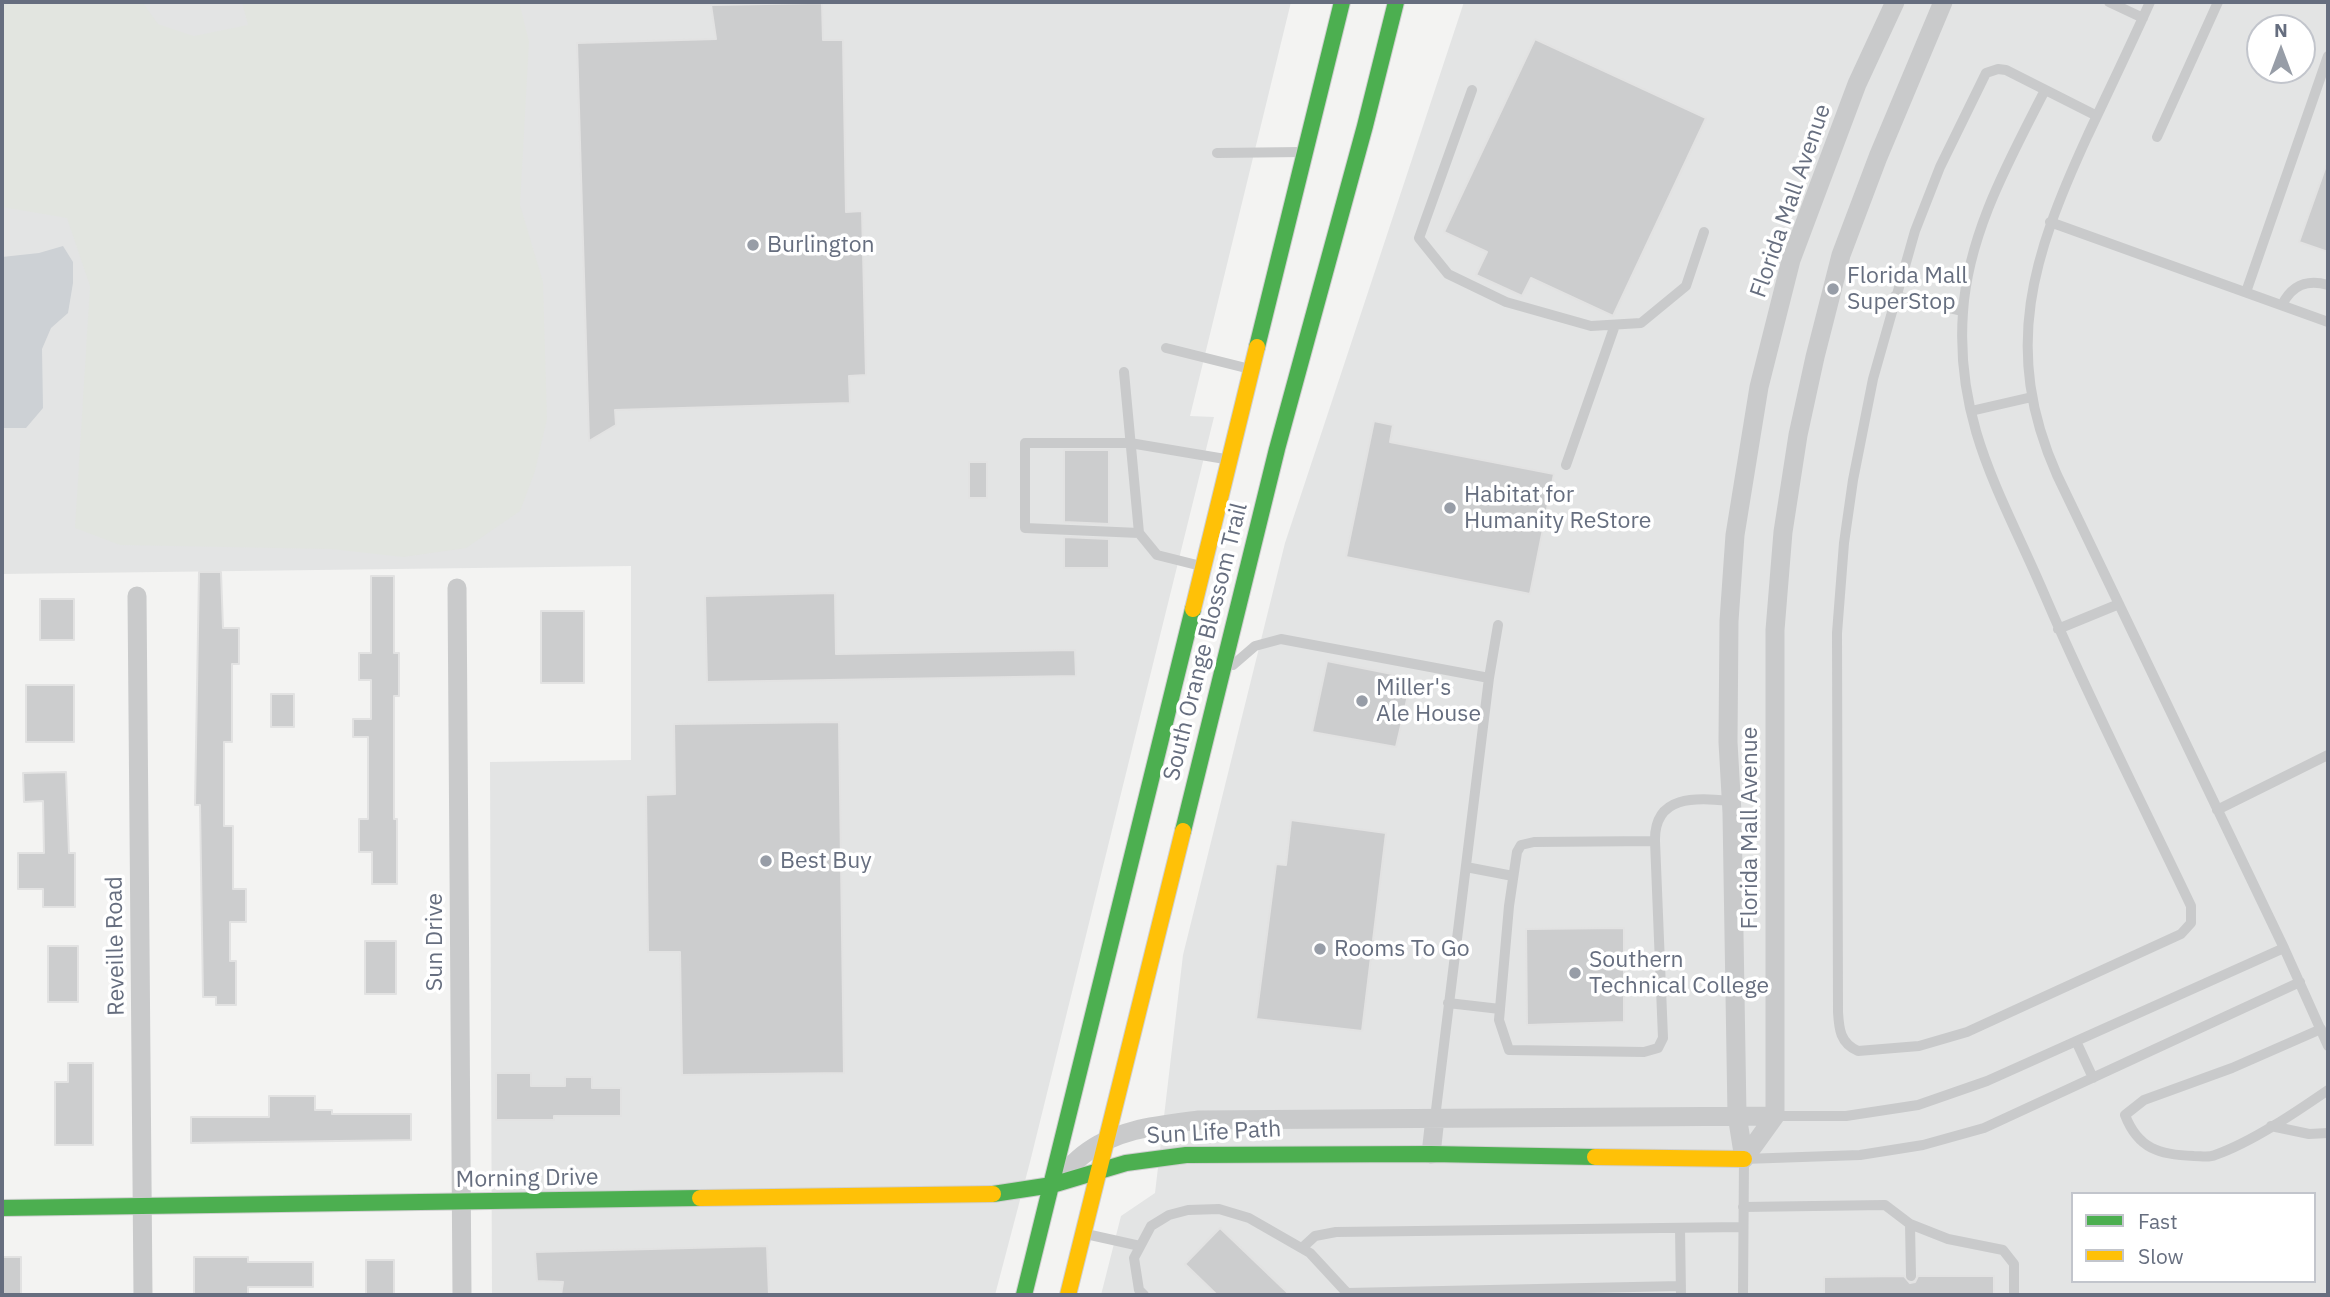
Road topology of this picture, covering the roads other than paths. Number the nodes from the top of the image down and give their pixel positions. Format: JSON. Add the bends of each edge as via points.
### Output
{"nodes":[{"id":1,"x":1342,"y":2,"type":"edge"},
{"id":2,"x":1396,"y":2,"type":"edge"},
{"id":3,"x":1895,"y":2,"type":"edge"},
{"id":4,"x":1943,"y":2,"type":"edge"},
{"id":5,"x":2109,"y":2,"type":"edge"},
{"id":6,"x":2150,"y":2,"type":"edge"},
{"id":7,"x":2218,"y":2,"type":"edge"},
{"id":8,"x":2143,"y":18,"type":"junction"},
{"id":9,"x":2328,"y":56,"type":"edge"},
{"id":10,"x":1472,"y":90,"type":"dead end"},
{"id":11,"x":2045,"y":90,"type":"junction"},
{"id":12,"x":2097,"y":116,"type":"junction"},
{"id":13,"x":2157,"y":138,"type":"dead end"},
{"id":14,"x":1306,"y":152,"type":"junction"},
{"id":15,"x":1217,"y":153,"type":"dead end"},
{"id":16,"x":2050,"y":222,"type":"junction"},
{"id":17,"x":1704,"y":232,"type":"dead end"},
{"id":18,"x":2328,"y":285,"type":"edge"},
{"id":19,"x":2246,"y":292,"type":"junction"},
{"id":20,"x":1895,"y":296,"type":"junction"},
{"id":21,"x":2282,"y":305,"type":"junction"},
{"id":22,"x":1963,"y":311,"type":"junction"},
{"id":23,"x":2328,"y":322,"type":"edge"},
{"id":24,"x":1615,"y":325,"type":"junction"},
{"id":25,"x":1166,"y":348,"type":"dead end"},
{"id":26,"x":1251,"y":369,"type":"junction"},
{"id":27,"x":1124,"y":372,"type":"dead end"},
{"id":28,"x":2032,"y":397,"type":"junction"},
{"id":29,"x":1971,"y":411,"type":"junction"},
{"id":30,"x":1130,"y":443,"type":"junction"},
{"id":31,"x":1229,"y":460,"type":"junction"},
{"id":32,"x":1566,"y":465,"type":"dead end"},
{"id":33,"x":1139,"y":533,"type":"junction"},
{"id":34,"x":1203,"y":566,"type":"junction"},
{"id":35,"x":457,"y":587,"type":"dead end"},
{"id":36,"x":137,"y":596,"type":"dead end"},
{"id":37,"x":2119,"y":604,"type":"junction"},
{"id":38,"x":1497,"y":625,"type":"dead end"},
{"id":39,"x":2058,"y":629,"type":"junction"},
{"id":40,"x":1222,"y":674,"type":"junction"},
{"id":41,"x":1489,"y":678,"type":"junction"},
{"id":42,"x":2328,"y":755,"type":"edge"},
{"id":43,"x":1732,"y":801,"type":"junction"},
{"id":44,"x":2217,"y":810,"type":"junction"},
{"id":45,"x":1656,"y":841,"type":"junction"},
{"id":46,"x":1466,"y":867,"type":"junction"},
{"id":47,"x":1513,"y":876,"type":"junction"},
{"id":48,"x":2284,"y":948,"type":"junction"},
{"id":49,"x":2300,"y":982,"type":"junction"},
{"id":50,"x":1448,"y":1003,"type":"junction"},
{"id":51,"x":1500,"y":1009,"type":"junction"},
{"id":52,"x":2321,"y":1030,"type":"junction"},
{"id":53,"x":2076,"y":1041,"type":"junction"},
{"id":54,"x":2328,"y":1046,"type":"edge"},
{"id":55,"x":2093,"y":1078,"type":"junction"},
{"id":56,"x":2328,"y":1090,"type":"edge"},
{"id":57,"x":1737,"y":1115,"type":"junction"},
{"id":58,"x":1775,"y":1115,"type":"junction"},
{"id":59,"x":1435,"y":1118,"type":"junction"},
{"id":60,"x":2271,"y":1126,"type":"junction"},
{"id":61,"x":2328,"y":1133,"type":"edge"},
{"id":62,"x":1108,"y":1139,"type":"junction"},
{"id":63,"x":1431,"y":1154,"type":"junction"},
{"id":64,"x":1744,"y":1158,"type":"junction"},
{"id":65,"x":1101,"y":1170,"type":"junction"},
{"id":66,"x":1052,"y":1185,"type":"junction"},
{"id":67,"x":461,"y":1203,"type":"junction"},
{"id":68,"x":143,"y":1205,"type":"junction"},
{"id":69,"x":1743,"y":1207,"type":"junction"},
{"id":70,"x":2,"y":1208,"type":"edge"},
{"id":71,"x":1910,"y":1224,"type":"junction"},
{"id":72,"x":1743,"y":1227,"type":"junction"},
{"id":73,"x":1681,"y":1228,"type":"junction"},
{"id":74,"x":1084,"y":1234,"type":"junction"},
{"id":75,"x":1140,"y":1246,"type":"junction"},
{"id":76,"x":1302,"y":1248,"type":"junction"},
{"id":77,"x":1911,"y":1276,"type":"dead end"},
{"id":78,"x":1681,"y":1291,"type":"edge"},
{"id":79,"x":2014,"y":1293,"type":"edge"},
{"id":80,"x":143,"y":1295,"type":"edge"},
{"id":81,"x":462,"y":1295,"type":"edge"},
{"id":82,"x":1024,"y":1295,"type":"edge"},
{"id":83,"x":1068,"y":1295,"type":"edge"},
{"id":84,"x":1144,"y":1295,"type":"edge"},
{"id":85,"x":1743,"y":1295,"type":"edge"}],
"edges":[{"from":1,"to":14,"type":"main road","name":"South Orange Blossom Trail"},
{"from":2,"to":40,"type":"main road","name":"South Orange Blossom Trail"},
{"from":3,"to":43,"type":"street","name":"Florida Mall Avenue","via":[[1857,84],[1791,260],[1759,387],[1731,581],[1728,742]]},
{"from":4,"to":58,"type":"street","name":"Florida Mall Avenue","via":[[1841,255],[1798,435],[1786,508],[1775,630]]},
{"from":5,"to":8,"type":"lane"},
{"from":6,"to":8,"type":"lane"},
{"from":7,"to":13,"type":"lane"},
{"from":8,"to":12,"type":"lane"},
{"from":9,"to":19,"type":"lane"},
{"from":10,"to":24,"type":"lane","via":[[1419,238],[1448,274],[1506,302],[1591,326]]},
{"from":11,"to":12,"type":"lane"},
{"from":11,"to":20,"type":"lane","via":[[2006,70],[1986,73],[1981,79],[1924,203]]},
{"from":11,"to":22,"type":"lane","via":[[1979,236]]},
{"from":12,"to":16,"type":"lane"},
{"from":14,"to":15,"type":"lane"},
{"from":14,"to":26,"type":"main road","name":"South Orange Blossom Trail"},
{"from":16,"to":19,"type":"lane"},
{"from":16,"to":28,"type":"lane","via":[[2036,267],[2029,317]]},
{"from":17,"to":24,"type":"lane","via":[[1686,286],[1641,323]]},
{"from":18,"to":21,"type":"lane","via":[[2297,286]]},
{"from":19,"to":21,"type":"lane"},
{"from":20,"to":22,"type":"lane"},
{"from":20,"to":39,"type":"lane","via":[[1853,480],[1838,603],[1838,1012],[1842,1039],[1849,1047],[1871,1051],[1919,1046],[1967,1032],[2180,934],[2191,923],[2191,906]]},
{"from":21,"to":23,"type":"lane"},
{"from":22,"to":29,"type":"lane","via":[[1963,360]]},
{"from":24,"to":32,"type":"lane"},
{"from":25,"to":26,"type":"lane"},
{"from":26,"to":31,"type":"main road","name":"South Orange Blossom Trail"},
{"from":27,"to":30,"type":"lane"},
{"from":28,"to":29,"type":"lane"},
{"from":28,"to":37,"type":"lane","via":[[2050,460]]},
{"from":29,"to":39,"type":"lane","via":[[1990,476]]},
{"from":30,"to":31,"type":"lane"},
{"from":30,"to":33,"type":"lane"},
{"from":30,"to":33,"type":"lane","via":[[1025,443],[1025,528]]},
{"from":31,"to":34,"type":"main road","name":"South Orange Blossom Trail"},
{"from":33,"to":34,"type":"lane","via":[[1157,555]]},
{"from":34,"to":66,"type":"main road","name":"South Orange Blossom Trail"},
{"from":35,"to":67,"type":"street","name":"Sun Drive"},
{"from":36,"to":68,"type":"street","name":"Reveille Road"},
{"from":37,"to":39,"type":"lane"},
{"from":37,"to":44,"type":"lane"},
{"from":38,"to":41,"type":"lane"},
{"from":40,"to":41,"type":"lane","via":[[1255,646],[1281,639]]},
{"from":40,"to":62,"type":"main road","name":"South Orange Blossom Trail"},
{"from":41,"to":46,"type":"lane"},
{"from":42,"to":44,"type":"lane"},
{"from":43,"to":45,"type":"lane","via":[[1693,798],[1671,804],[1659,819]]},
{"from":43,"to":57,"type":"street","name":"Florida Mall Avenue"},
{"from":44,"to":48,"type":"lane"},
{"from":45,"to":47,"type":"lane","via":[[1521,845]]},
{"from":45,"to":51,"type":"lane","via":[[1662,1038],[1658,1048],[1644,1052],[1509,1050]]},
{"from":46,"to":47,"type":"lane"},
{"from":46,"to":50,"type":"lane"},
{"from":47,"to":51,"type":"lane"},
{"from":48,"to":49,"type":"lane"},
{"from":48,"to":53,"type":"lane"},
{"from":49,"to":52,"type":"lane"},
{"from":49,"to":55,"type":"lane"},
{"from":50,"to":51,"type":"lane"},
{"from":50,"to":59,"type":"lane"},
{"from":52,"to":54,"type":"lane"},
{"from":52,"to":60,"type":"lane","via":[[2144,1100],[2125,1115],[2145,1145],[2170,1155],[2213,1157]]},
{"from":53,"to":55,"type":"lane"},
{"from":53,"to":58,"type":"lane","via":[[1987,1081],[1918,1105],[1846,1115]]},
{"from":55,"to":64,"type":"lane","via":[[1984,1128],[1923,1144],[1860,1155]]},
{"from":56,"to":60,"type":"lane"},
{"from":57,"to":58,"type":"street","name":"Sun Life Path"},
{"from":57,"to":59,"type":"street","name":"Sun Life Path"},
{"from":57,"to":64,"type":"street","name":"Florida Mall Avenue"},
{"from":58,"to":64,"type":"street"},
{"from":59,"to":62,"type":"street","name":"Sun Life Path","via":[[1199,1120]]},
{"from":59,"to":63,"type":"street"},
{"from":60,"to":61,"type":"lane"},
{"from":62,"to":65,"type":"main road","name":"South Orange Blossom Trail"},
{"from":62,"to":66,"type":"street","name":"Sun Life Path","via":[[1083,1155]]},
{"from":63,"to":64,"type":"main road","name":"Sun Life Path"},
{"from":63,"to":65,"type":"main road","name":"Sun Life Path","via":[[1186,1155]]},
{"from":64,"to":69,"type":"lane"},
{"from":65,"to":66,"type":"main road","name":"Sun Life Path"},
{"from":65,"to":74,"type":"main road","name":"South Orange Blossom Trail"},
{"from":66,"to":67,"type":"main road","name":"Morning Drive","via":[[990,1194]]},
{"from":66,"to":82,"type":"main road","name":"South Orange Blossom Trail"},
{"from":67,"to":68,"type":"main road","name":"Morning Drive"},
{"from":67,"to":81,"type":"street","name":"Sun Drive"},
{"from":68,"to":70,"type":"main road","name":"Morning Drive"},
{"from":68,"to":80,"type":"street","name":"Reveille Road"},
{"from":69,"to":71,"type":"lane","via":[[1885,1205]]},
{"from":69,"to":72,"type":"lane"},
{"from":71,"to":77,"type":"lane"},
{"from":71,"to":79,"type":"lane","via":[[1948,1239],[2003,1251],[2014,1264]]},
{"from":72,"to":73,"type":"lane"},
{"from":72,"to":85,"type":"lane"},
{"from":73,"to":76,"type":"lane","via":[[1336,1232],[1315,1236]]},
{"from":73,"to":78,"type":"lane"},
{"from":74,"to":75,"type":"lane"},
{"from":74,"to":83,"type":"main road","name":"South Orange Blossom Trail"},
{"from":75,"to":76,"type":"lane","via":[[1151,1226],[1169,1215],[1219,1209],[1249,1218]]},
{"from":75,"to":84,"type":"lane","via":[[1134,1258],[1139,1290]]},
{"from":76,"to":78,"type":"lane","via":[[1347,1293]]}]}
